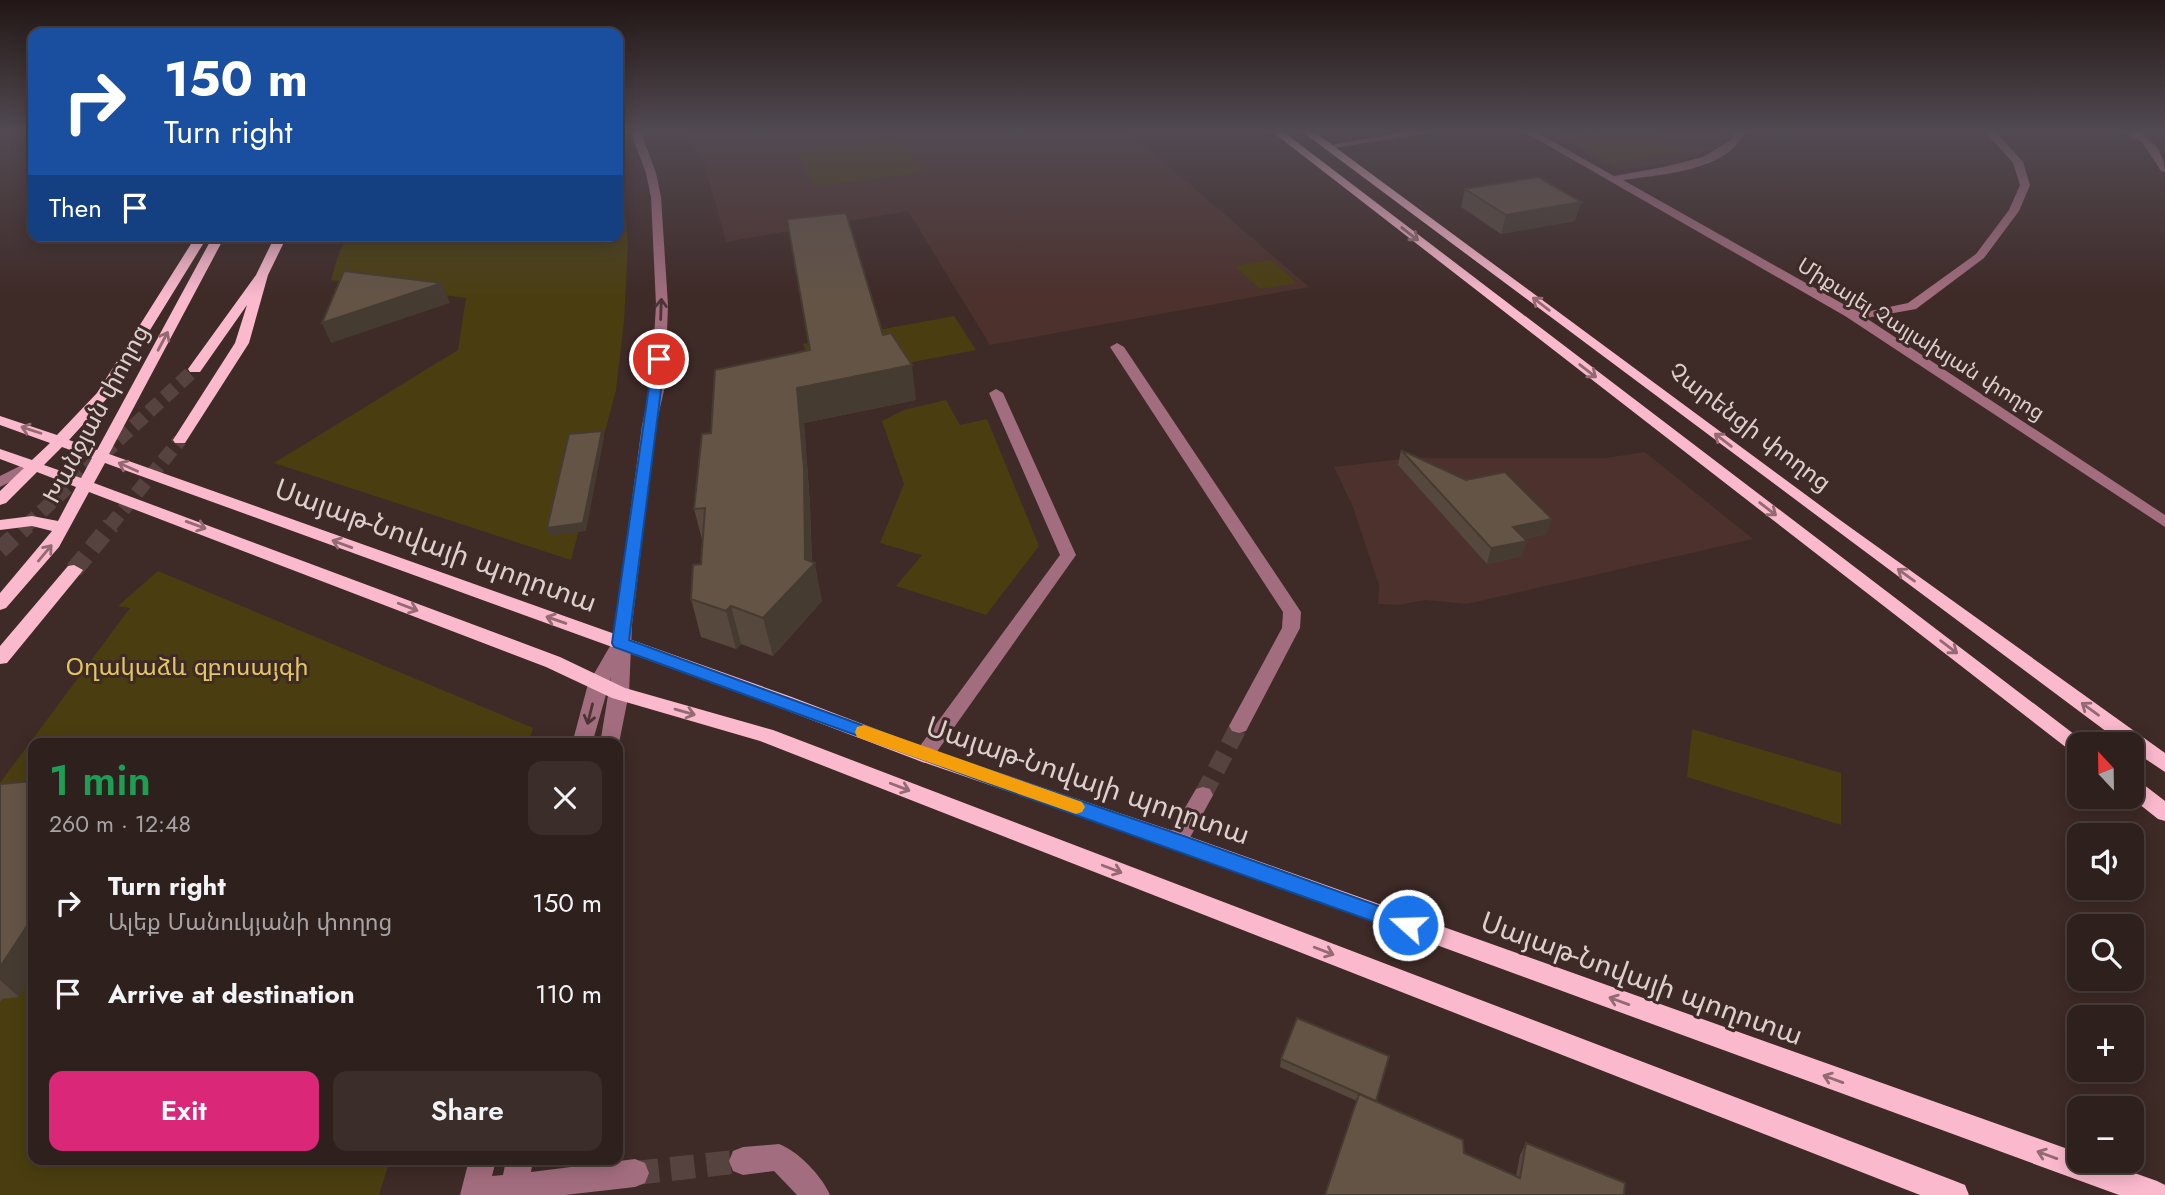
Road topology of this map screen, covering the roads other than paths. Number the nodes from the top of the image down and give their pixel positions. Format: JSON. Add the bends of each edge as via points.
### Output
{"nodes":[{"id":1,"x":654,"y":186,"type":"edge"},
{"id":2,"x":1348,"y":186,"type":"edge"},
{"id":3,"x":1382,"y":186,"type":"edge"},
{"id":4,"x":1624,"y":186,"type":"edge"},
{"id":5,"x":2025,"y":186,"type":"edge"},
{"id":6,"x":198,"y":242,"type":"edge"},
{"id":7,"x":216,"y":242,"type":"edge"},
{"id":8,"x":278,"y":242,"type":"edge"},
{"id":9,"x":262,"y":275,"type":"junction"},
{"id":10,"x":1849,"y":313,"type":"junction"},
{"id":11,"x":1116,"y":347,"type":"dead end"},
{"id":12,"x":195,"y":369,"type":"tunnel mouth"},
{"id":13,"x":996,"y":393,"type":"dead end"},
{"id":14,"x":0,"y":420,"type":"edge"},
{"id":15,"x":61,"y":440,"type":"junction"},
{"id":16,"x":180,"y":440,"type":"tunnel mouth"},
{"id":17,"x":0,"y":454,"type":"edge"},
{"id":18,"x":101,"y":455,"type":"junction"},
{"id":19,"x":34,"y":464,"type":"junction"},
{"id":20,"x":0,"y":482,"type":"edge"},
{"id":21,"x":85,"y":486,"type":"junction"},
{"id":22,"x":0,"y":500,"type":"edge"},
{"id":23,"x":2165,"y":522,"type":"edge"},
{"id":24,"x":0,"y":525,"type":"edge"},
{"id":25,"x":61,"y":530,"type":"junction"},
{"id":26,"x":74,"y":570,"type":"tunnel mouth"},
{"id":27,"x":0,"y":604,"type":"edge"},
{"id":28,"x":620,"y":643,"type":"junction"},
{"id":29,"x":0,"y":658,"type":"edge"},
{"id":30,"x":597,"y":684,"type":"junction"},
{"id":31,"x":620,"y":693,"type":"junction"},
{"id":32,"x":1240,"y":726,"type":"tunnel mouth"},
{"id":33,"x":584,"y":738,"type":"edge"},
{"id":34,"x":611,"y":738,"type":"edge"},
{"id":35,"x":2067,"y":738,"type":"edge"},
{"id":36,"x":924,"y":755,"type":"junction"},
{"id":37,"x":2165,"y":764,"type":"edge"},
{"id":38,"x":1203,"y":795,"type":"tunnel mouth"},
{"id":39,"x":2144,"y":796,"type":"edge"},
{"id":40,"x":2165,"y":813,"type":"edge"},
{"id":41,"x":1177,"y":841,"type":"junction"},
{"id":42,"x":743,"y":1161,"type":"tunnel mouth"},
{"id":43,"x":482,"y":1165,"type":"edge"},
{"id":44,"x":519,"y":1165,"type":"edge"},
{"id":45,"x":635,"y":1173,"type":"tunnel mouth"},
{"id":46,"x":512,"y":1192,"type":"edge"},
{"id":47,"x":475,"y":1193,"type":"edge"},
{"id":48,"x":816,"y":1195,"type":"edge"},
{"id":49,"x":1955,"y":1195,"type":"edge"},
{"id":50,"x":2157,"y":1195,"type":"edge"}],
"edges":[{"from":28,"to":1,"type":"street","one_way":true,"via":[[657,386],[662,306]]},
{"from":2,"to":35,"type":"main road","one_way":true},
{"from":37,"to":3,"type":"main road","name":"Չարենցի փողոց","one_way":true},
{"from":4,"to":10,"type":"street","name":"Միքայել Չայլախյան փողոց"},
{"from":5,"to":10,"type":"street","via":[[2014,211],[1980,256],[1912,306],[1870,315]]},
{"from":6,"to":15,"type":"main road","name":"Խանջյան փողոց","via":[[103,395]]},
{"from":18,"to":7,"type":"main road","name":"Խանջյան փողոց","one_way":true},
{"from":8,"to":9,"type":"main road"},
{"from":9,"to":12,"type":"main road"},
{"from":9,"to":16,"type":"main road","via":[[242,342]]},
{"from":10,"to":23,"type":"street","name":"Միքայել Չայլախյան փողոց"},
{"from":11,"to":32,"type":"street","via":[[1292,612],[1291,628]]},
{"from":13,"to":36,"type":"street","via":[[1068,555]]},
{"from":15,"to":14,"type":"main road","name":"Սայաթ-Նովայի պողոտա","one_way":true},
{"from":15,"to":18,"type":"main road","name":"Սայաթ-Նովայի պողոտա"},
{"from":15,"to":19,"type":"main road","name":"Խանջյան փողոց"},
{"from":17,"to":19,"type":"main road"},
{"from":18,"to":21,"type":"main road","name":"Խանջյան փողոց"},
{"from":28,"to":18,"type":"main road","name":"Սայաթ-Նովայի պողոտա","one_way":true},
{"from":19,"to":20,"type":"street"},
{"from":19,"to":21,"type":"main road"},
{"from":19,"to":22,"type":"main road","name":"Խանջյան փողոց"},
{"from":21,"to":25,"type":"main road","name":"Խանջյան փողոց"},
{"from":21,"to":30,"type":"main road","one_way":true,"via":[[553,662]]},
{"from":24,"to":25,"type":"main road","via":[[39,521]]},
{"from":27,"to":25,"type":"main road","name":"Խանջյան փողոց","one_way":true},
{"from":26,"to":29,"type":"main road"},
{"from":28,"to":30,"type":"street"},
{"from":28,"to":31,"type":"street"},
{"from":28,"to":36,"type":"main road","name":"Սայաթ-Նովայի պողոտա"},
{"from":30,"to":31,"type":"main road"},
{"from":30,"to":33,"type":"street","one_way":true},
{"from":31,"to":34,"type":"street"},
{"from":31,"to":49,"type":"main road","one_way":true,"via":[[766,735]]},
{"from":36,"to":41,"type":"main road","name":"Սայաթ-Նովայի պողոտա"},
{"from":38,"to":41,"type":"street"},
{"from":39,"to":40,"type":"main road"},
{"from":50,"to":41,"type":"main road","name":"Սայաթ-Նովայի պողոտա","one_way":true},
{"from":42,"to":48,"type":"street","via":[[779,1157]]},
{"from":43,"to":47,"type":"street"},
{"from":44,"to":46,"type":"street"},
{"from":45,"to":46,"type":"street"},
{"from":46,"to":47,"type":"street"}]}
